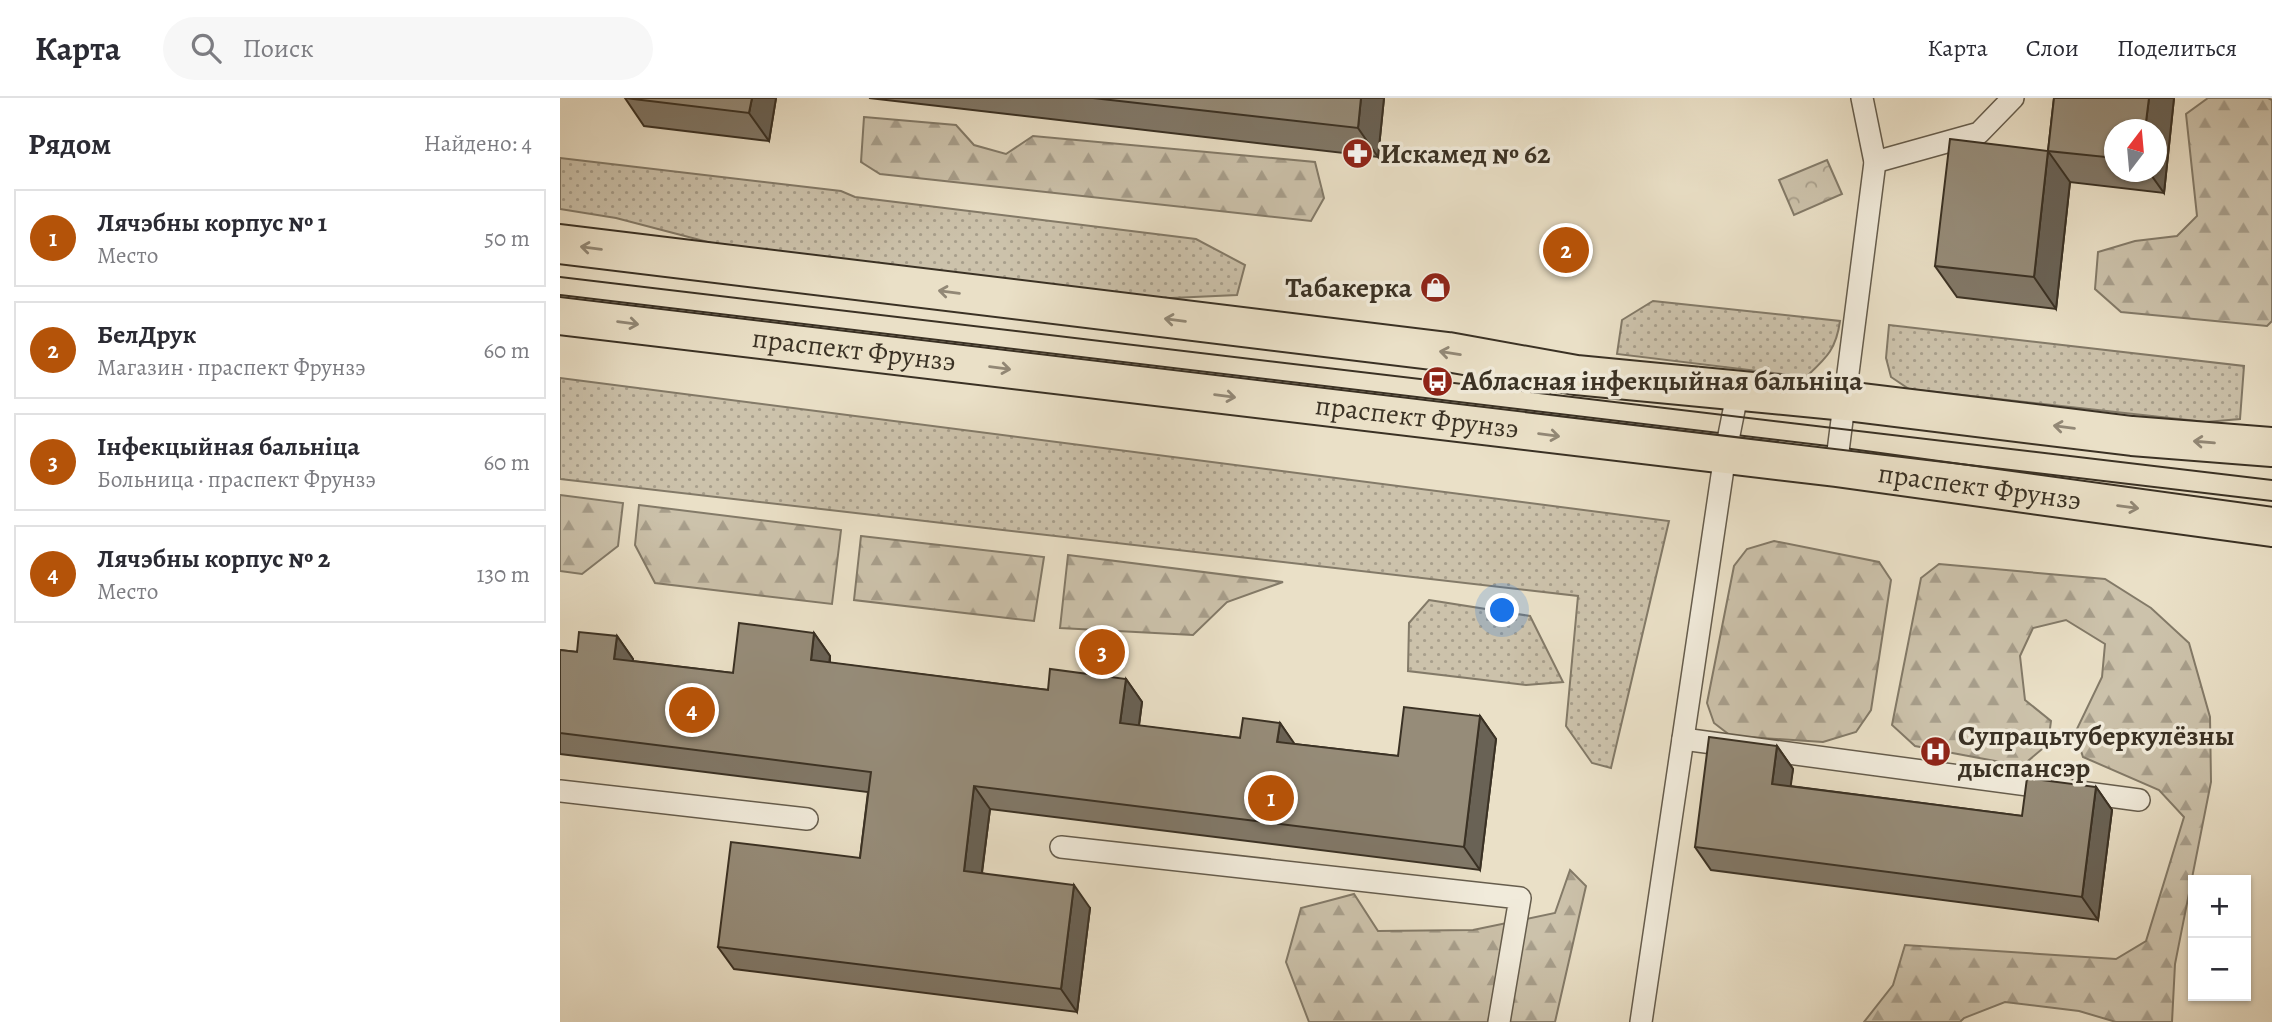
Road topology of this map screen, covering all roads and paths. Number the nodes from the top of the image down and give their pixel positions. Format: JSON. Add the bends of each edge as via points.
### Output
{"nodes":[{"id":1,"x":1862,"y":98,"type":"edge"},
{"id":2,"x":2013,"y":98,"type":"edge"},
{"id":3,"x":1875,"y":162,"type":"junction"},
{"id":4,"x":560,"y":244,"type":"edge"},
{"id":5,"x":560,"y":315,"type":"edge"},
{"id":6,"x":1738,"y":390,"type":"junction"},
{"id":7,"x":1846,"y":401,"type":"junction"},
{"id":8,"x":2272,"y":447,"type":"edge"},
{"id":9,"x":1725,"y":455,"type":"junction"},
{"id":10,"x":1836,"y":467,"type":"junction"},
{"id":11,"x":2272,"y":527,"type":"edge"},
{"id":12,"x":1683,"y":739,"type":"junction"},
{"id":13,"x":560,"y":791,"type":"edge"},
{"id":14,"x":2139,"y":800,"type":"dead end"},
{"id":15,"x":807,"y":819,"type":"dead end"},
{"id":16,"x":1061,"y":847,"type":"dead end"},
{"id":17,"x":1499,"y":1022,"type":"edge"},
{"id":18,"x":1641,"y":1022,"type":"edge"}],
"edges":[{"from":1,"to":3,"type":"lane"},
{"from":2,"to":3,"type":"lane","via":[[1979,133]]},
{"from":3,"to":7,"type":"lane"},
{"from":6,"to":4,"type":"main road","one_way":true,"via":[[1576,374],[1448,352]]},
{"from":5,"to":9,"type":"main road","name":"праспект Фрунзэ","one_way":true},
{"from":6,"to":7,"type":"main road"},
{"from":6,"to":9,"type":"lane"},
{"from":8,"to":7,"type":"main road","one_way":true,"via":[[2132,436]]},
{"from":7,"to":10,"type":"lane"},
{"from":9,"to":10,"type":"main road","name":"праспект Фрунзэ"},
{"from":9,"to":12,"type":"lane"},
{"from":10,"to":11,"type":"main road","name":"праспект Фрунзэ","one_way":true},
{"from":12,"to":14,"type":"lane"},
{"from":12,"to":18,"type":"lane"},
{"from":13,"to":15,"type":"lane"},
{"from":16,"to":17,"type":"lane","via":[[1520,898]]}]}
